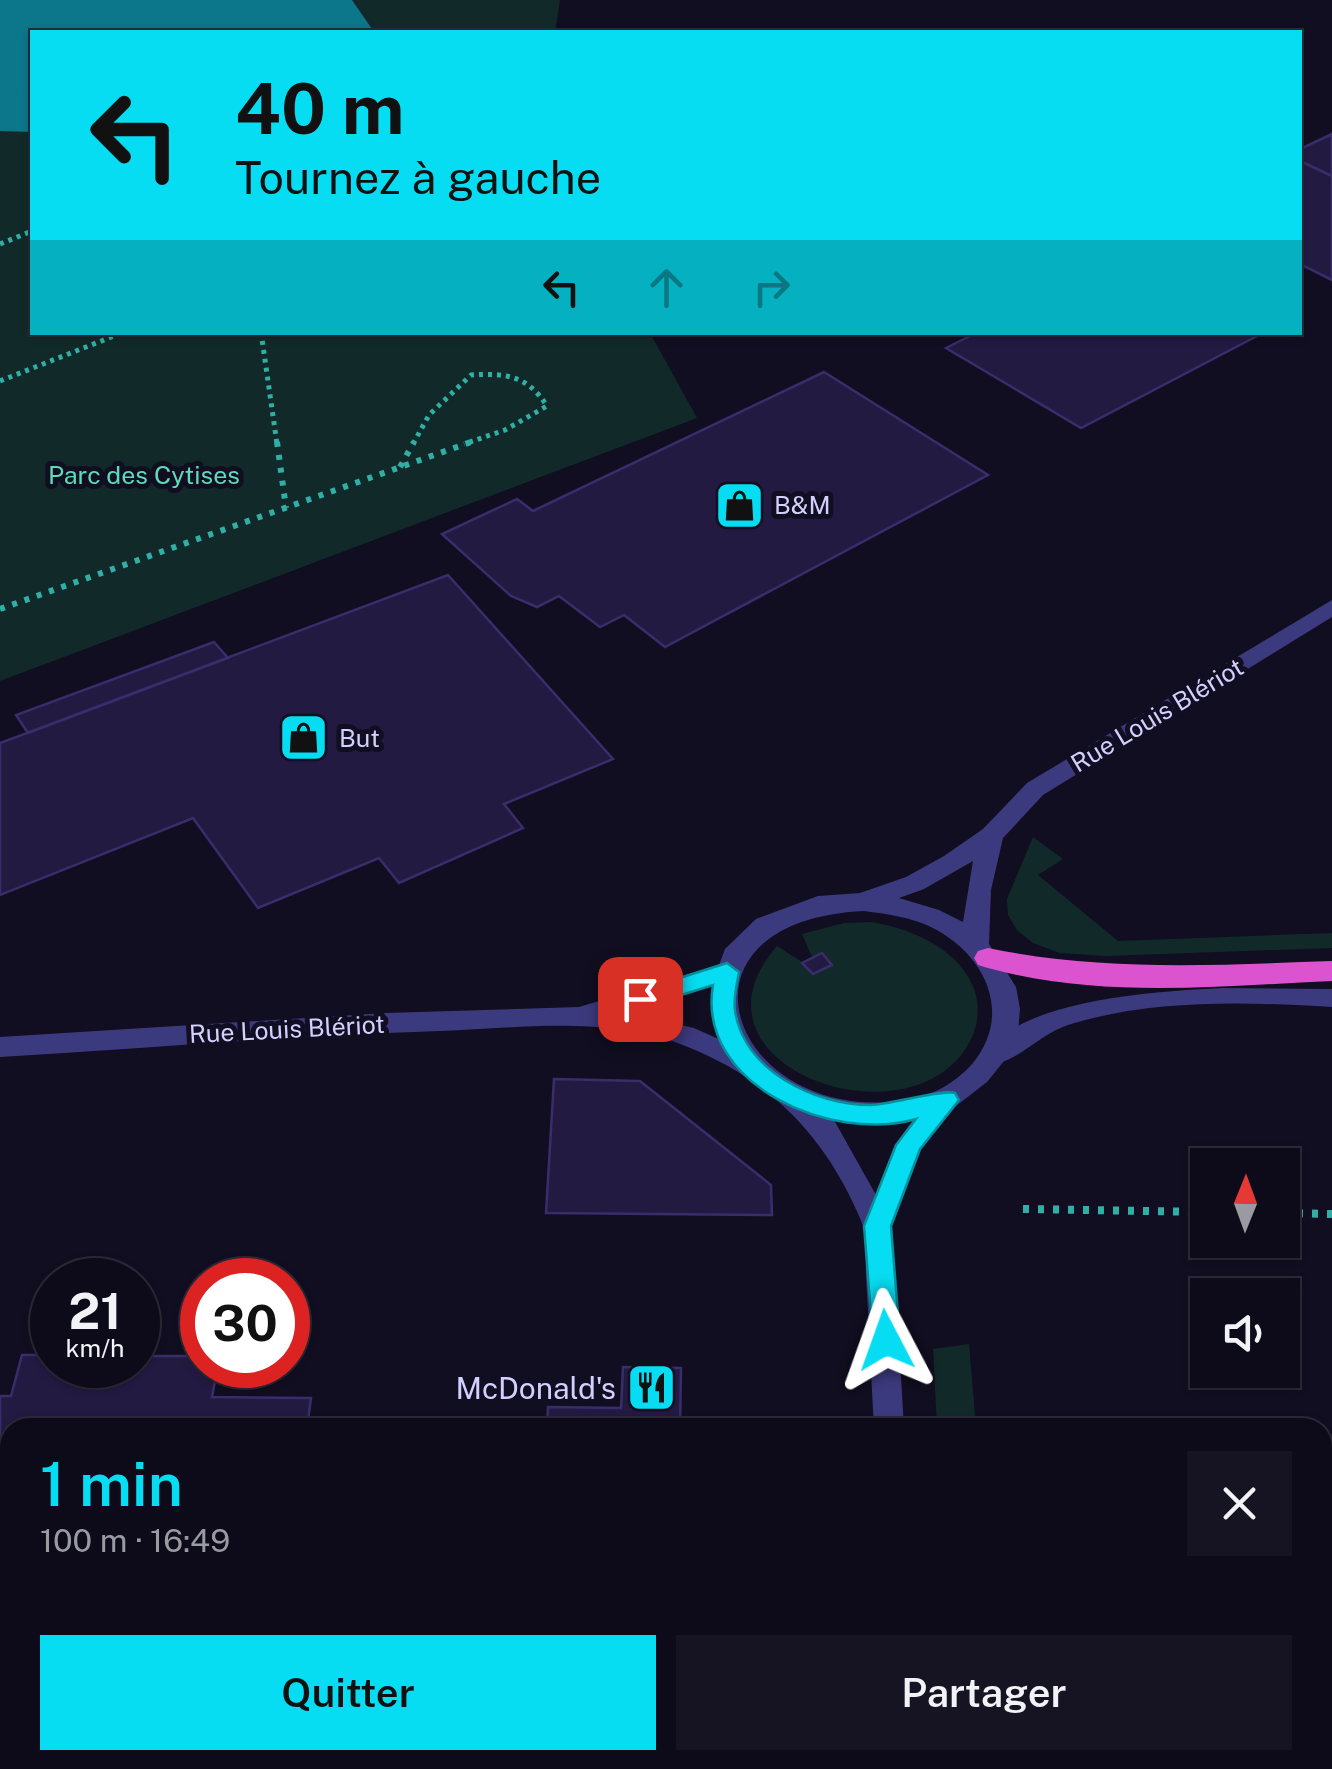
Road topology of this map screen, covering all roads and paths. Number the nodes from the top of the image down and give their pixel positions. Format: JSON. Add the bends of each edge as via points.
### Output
{"nodes":[{"id":1,"x":30,"y":232,"type":"edge"},
{"id":2,"x":0,"y":244,"type":"edge"},
{"id":3,"x":117,"y":335,"type":"edge"},
{"id":4,"x":262,"y":335,"type":"edge"},
{"id":5,"x":0,"y":382,"type":"edge"},
{"id":6,"x":400,"y":468,"type":"junction"},
{"id":7,"x":286,"y":508,"type":"junction"},
{"id":8,"x":1332,"y":607,"type":"edge"},
{"id":9,"x":0,"y":609,"type":"edge"},
{"id":10,"x":992,"y":835,"type":"junction"},
{"id":11,"x":864,"y":902,"type":"junction"},
{"id":12,"x":982,"y":952,"type":"junction"},
{"id":13,"x":1332,"y":970,"type":"edge"},
{"id":14,"x":727,"y":972,"type":"junction"},
{"id":15,"x":1332,"y":998,"type":"edge"},
{"id":16,"x":575,"y":1016,"type":"junction"},
{"id":17,"x":0,"y":1047,"type":"edge"},
{"id":18,"x":998,"y":1055,"type":"junction"},
{"id":19,"x":751,"y":1068,"type":"junction"},
{"id":20,"x":784,"y":1092,"type":"junction"},
{"id":21,"x":946,"y":1100,"type":"junction"},
{"id":22,"x":1024,"y":1209,"type":"dead end"},
{"id":23,"x":1190,"y":1212,"type":"edge"},
{"id":24,"x":1300,"y":1213,"type":"edge"},
{"id":25,"x":1332,"y":1214,"type":"edge"},
{"id":26,"x":878,"y":1226,"type":"junction"},
{"id":27,"x":888,"y":1418,"type":"edge"}],
"edges":[{"from":1,"to":2,"type":"path"},
{"from":3,"to":5,"type":"path"},
{"from":4,"to":7,"type":"path"},
{"from":6,"to":6,"type":"path","via":[[505,430],[546,406],[535,385],[512,373],[471,375],[429,415]]},
{"from":6,"to":7,"type":"path"},
{"from":7,"to":9,"type":"path"},
{"from":8,"to":10,"type":"street","name":"Rue Louis Blériot","via":[[1035,789]]},
{"from":10,"to":11,"type":"street","name":"Rue Louis Blériot","via":[[954,862]]},
{"from":10,"to":12,"type":"street","name":"Rue Louis Blériot","via":[[974,920]]},
{"from":11,"to":12,"type":"street","via":[[908,908],[949,925]]},
{"from":11,"to":14,"type":"street","via":[[819,905],[778,919],[747,942]]},
{"from":12,"to":13,"type":"highway","via":[[1043,972],[1092,978]]},
{"from":12,"to":18,"type":"street","via":[[1004,984],[1009,1020]]},
{"from":14,"to":16,"type":"street","name":"Rue Louis Blériot"},
{"from":14,"to":19,"type":"street","via":[[722,1006],[730,1038]]},
{"from":15,"to":18,"type":"lane","via":[[1130,1003],[1037,1028]]},
{"from":16,"to":17,"type":"street","name":"Rue Louis Blériot"},
{"from":16,"to":19,"type":"street","name":"Rue Louis Blériot","via":[[694,1038]]},
{"from":18,"to":21,"type":"street"},
{"from":19,"to":20,"type":"street"},
{"from":20,"to":21,"type":"street","via":[[824,1108],[868,1114]]},
{"from":20,"to":26,"type":"street","via":[[825,1129]]},
{"from":21,"to":26,"type":"street","via":[[909,1145]]},
{"from":22,"to":23,"type":"path"},
{"from":24,"to":25,"type":"path"},
{"from":26,"to":27,"type":"street"}]}
